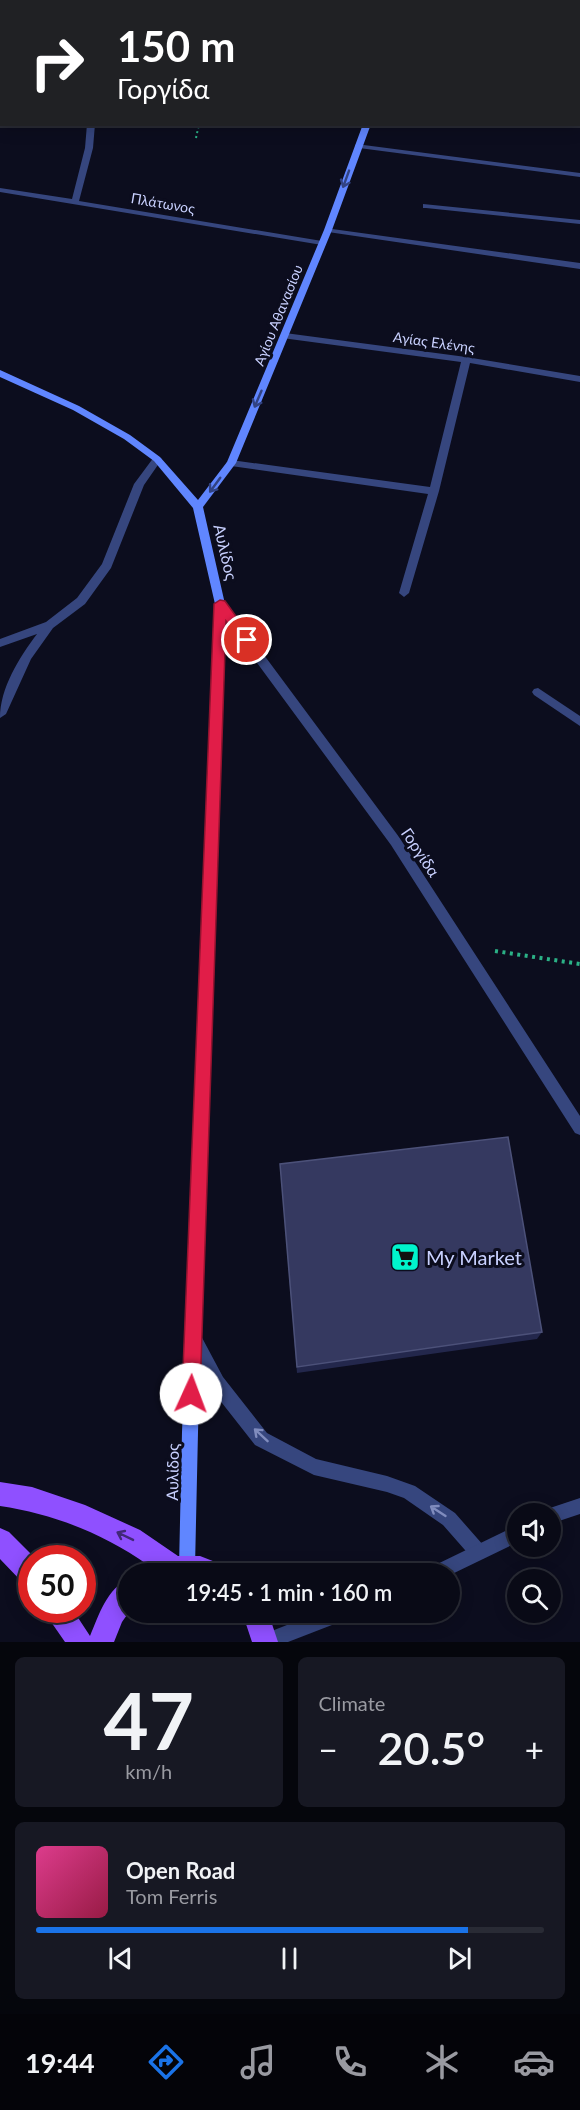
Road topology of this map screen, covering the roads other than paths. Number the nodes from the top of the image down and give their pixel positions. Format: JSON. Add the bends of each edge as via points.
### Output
{"nodes":[{"id":1,"x":91,"y":126,"type":"edge"},
{"id":2,"x":366,"y":126,"type":"edge"},
{"id":3,"x":359,"y":146,"type":"junction"},
{"id":4,"x":580,"y":175,"type":"edge"},
{"id":5,"x":0,"y":190,"type":"edge"},
{"id":6,"x":75,"y":202,"type":"junction"},
{"id":7,"x":426,"y":206,"type":"dead end"},
{"id":8,"x":580,"y":222,"type":"edge"},
{"id":9,"x":328,"y":230,"type":"junction"},
{"id":10,"x":322,"y":243,"type":"junction"},
{"id":11,"x":580,"y":266,"type":"edge"},
{"id":12,"x":285,"y":336,"type":"junction"},
{"id":13,"x":466,"y":360,"type":"junction"},
{"id":14,"x":0,"y":372,"type":"edge"},
{"id":15,"x":580,"y":379,"type":"edge"},
{"id":16,"x":157,"y":459,"type":"junction"},
{"id":17,"x":231,"y":463,"type":"junction"},
{"id":18,"x":434,"y":491,"type":"junction"},
{"id":19,"x":198,"y":507,"type":"junction"},
{"id":20,"x":404,"y":593,"type":"dead end"},
{"id":21,"x":220,"y":604,"type":"junction"},
{"id":22,"x":50,"y":625,"type":"junction"},
{"id":23,"x":0,"y":643,"type":"edge"},
{"id":24,"x":538,"y":692,"type":"dead end"},
{"id":25,"x":0,"y":714,"type":"edge"},
{"id":26,"x":580,"y":722,"type":"edge"},
{"id":27,"x":580,"y":1128,"type":"edge"},
{"id":28,"x":193,"y":1336,"type":"junction"},
{"id":29,"x":0,"y":1494,"type":"edge"},
{"id":30,"x":580,"y":1506,"type":"edge"},
{"id":31,"x":561,"y":1512,"type":"edge"},
{"id":32,"x":507,"y":1538,"type":"edge"},
{"id":33,"x":0,"y":1541,"type":"edge"},
{"id":34,"x":478,"y":1552,"type":"junction"},
{"id":35,"x":18,"y":1560,"type":"edge"},
{"id":36,"x":164,"y":1563,"type":"edge"},
{"id":37,"x":174,"y":1563,"type":"edge"},
{"id":38,"x":456,"y":1563,"type":"edge"},
{"id":39,"x":118,"y":1606,"type":"edge"},
{"id":40,"x":67,"y":1623,"type":"edge"},
{"id":41,"x":259,"y":1623,"type":"edge"},
{"id":42,"x":315,"y":1623,"type":"edge"},
{"id":43,"x":80,"y":1642,"type":"edge"},
{"id":44,"x":101,"y":1642,"type":"edge"},
{"id":45,"x":265,"y":1642,"type":"edge"}],
"edges":[{"from":1,"to":6,"type":"street"},
{"from":2,"to":3,"type":"main road","name":"Αγίου Αθανασίου"},
{"from":3,"to":4,"type":"street"},
{"from":3,"to":9,"type":"main road","name":"Αγίου Αθανασίου","one_way":true},
{"from":5,"to":6,"type":"street","name":"Πλάτωνος"},
{"from":6,"to":10,"type":"street","name":"Πλάτωνος"},
{"from":7,"to":8,"type":"street"},
{"from":9,"to":10,"type":"main road","name":"Αγίου Αθανασίου"},
{"from":9,"to":11,"type":"street"},
{"from":10,"to":12,"type":"main road","name":"Αγίου Αθανασίου"},
{"from":12,"to":13,"type":"street","name":"Αγίας Ελένης"},
{"from":12,"to":17,"type":"main road","name":"Αγίου Αθανασίου","one_way":true},
{"from":13,"to":15,"type":"street","name":"Αγίας Ελένης"},
{"from":13,"to":18,"type":"street"},
{"from":14,"to":16,"type":"main road","name":"Αυλίδος","via":[[76,408]]},
{"from":16,"to":19,"type":"main road","name":"Αυλίδος"},
{"from":16,"to":22,"type":"street","via":[[139,484],[107,565],[81,602]]},
{"from":17,"to":18,"type":"street"},
{"from":17,"to":19,"type":"main road","name":"Αγίου Αθανασίου","one_way":true},
{"from":18,"to":20,"type":"street"},
{"from":19,"to":21,"type":"main road","name":"Αυλίδος"},
{"from":21,"to":27,"type":"street","name":"Γοργίδα","via":[[395,841]]},
{"from":21,"to":28,"type":"main road","name":"Αυλίδος"},
{"from":22,"to":23,"type":"street"},
{"from":22,"to":25,"type":"street","via":[[26,657]]},
{"from":24,"to":26,"type":"street"},
{"from":34,"to":28,"type":"street","one_way":true,"via":[[449,1519],[409,1492],[314,1467],[261,1439],[217,1383]]},
{"from":28,"to":37,"type":"main road","name":"Αυλίδος"},
{"from":36,"to":29,"type":"main road","one_way":true,"via":[[130,1539],[87,1519]]},
{"from":30,"to":31,"type":"street"},
{"from":32,"to":34,"type":"street"},
{"from":33,"to":35,"type":"main road"},
{"from":34,"to":38,"type":"street"},
{"from":39,"to":44,"type":"main road"},
{"from":40,"to":43,"type":"main road"},
{"from":41,"to":45,"type":"main road"},
{"from":42,"to":45,"type":"street"}]}
